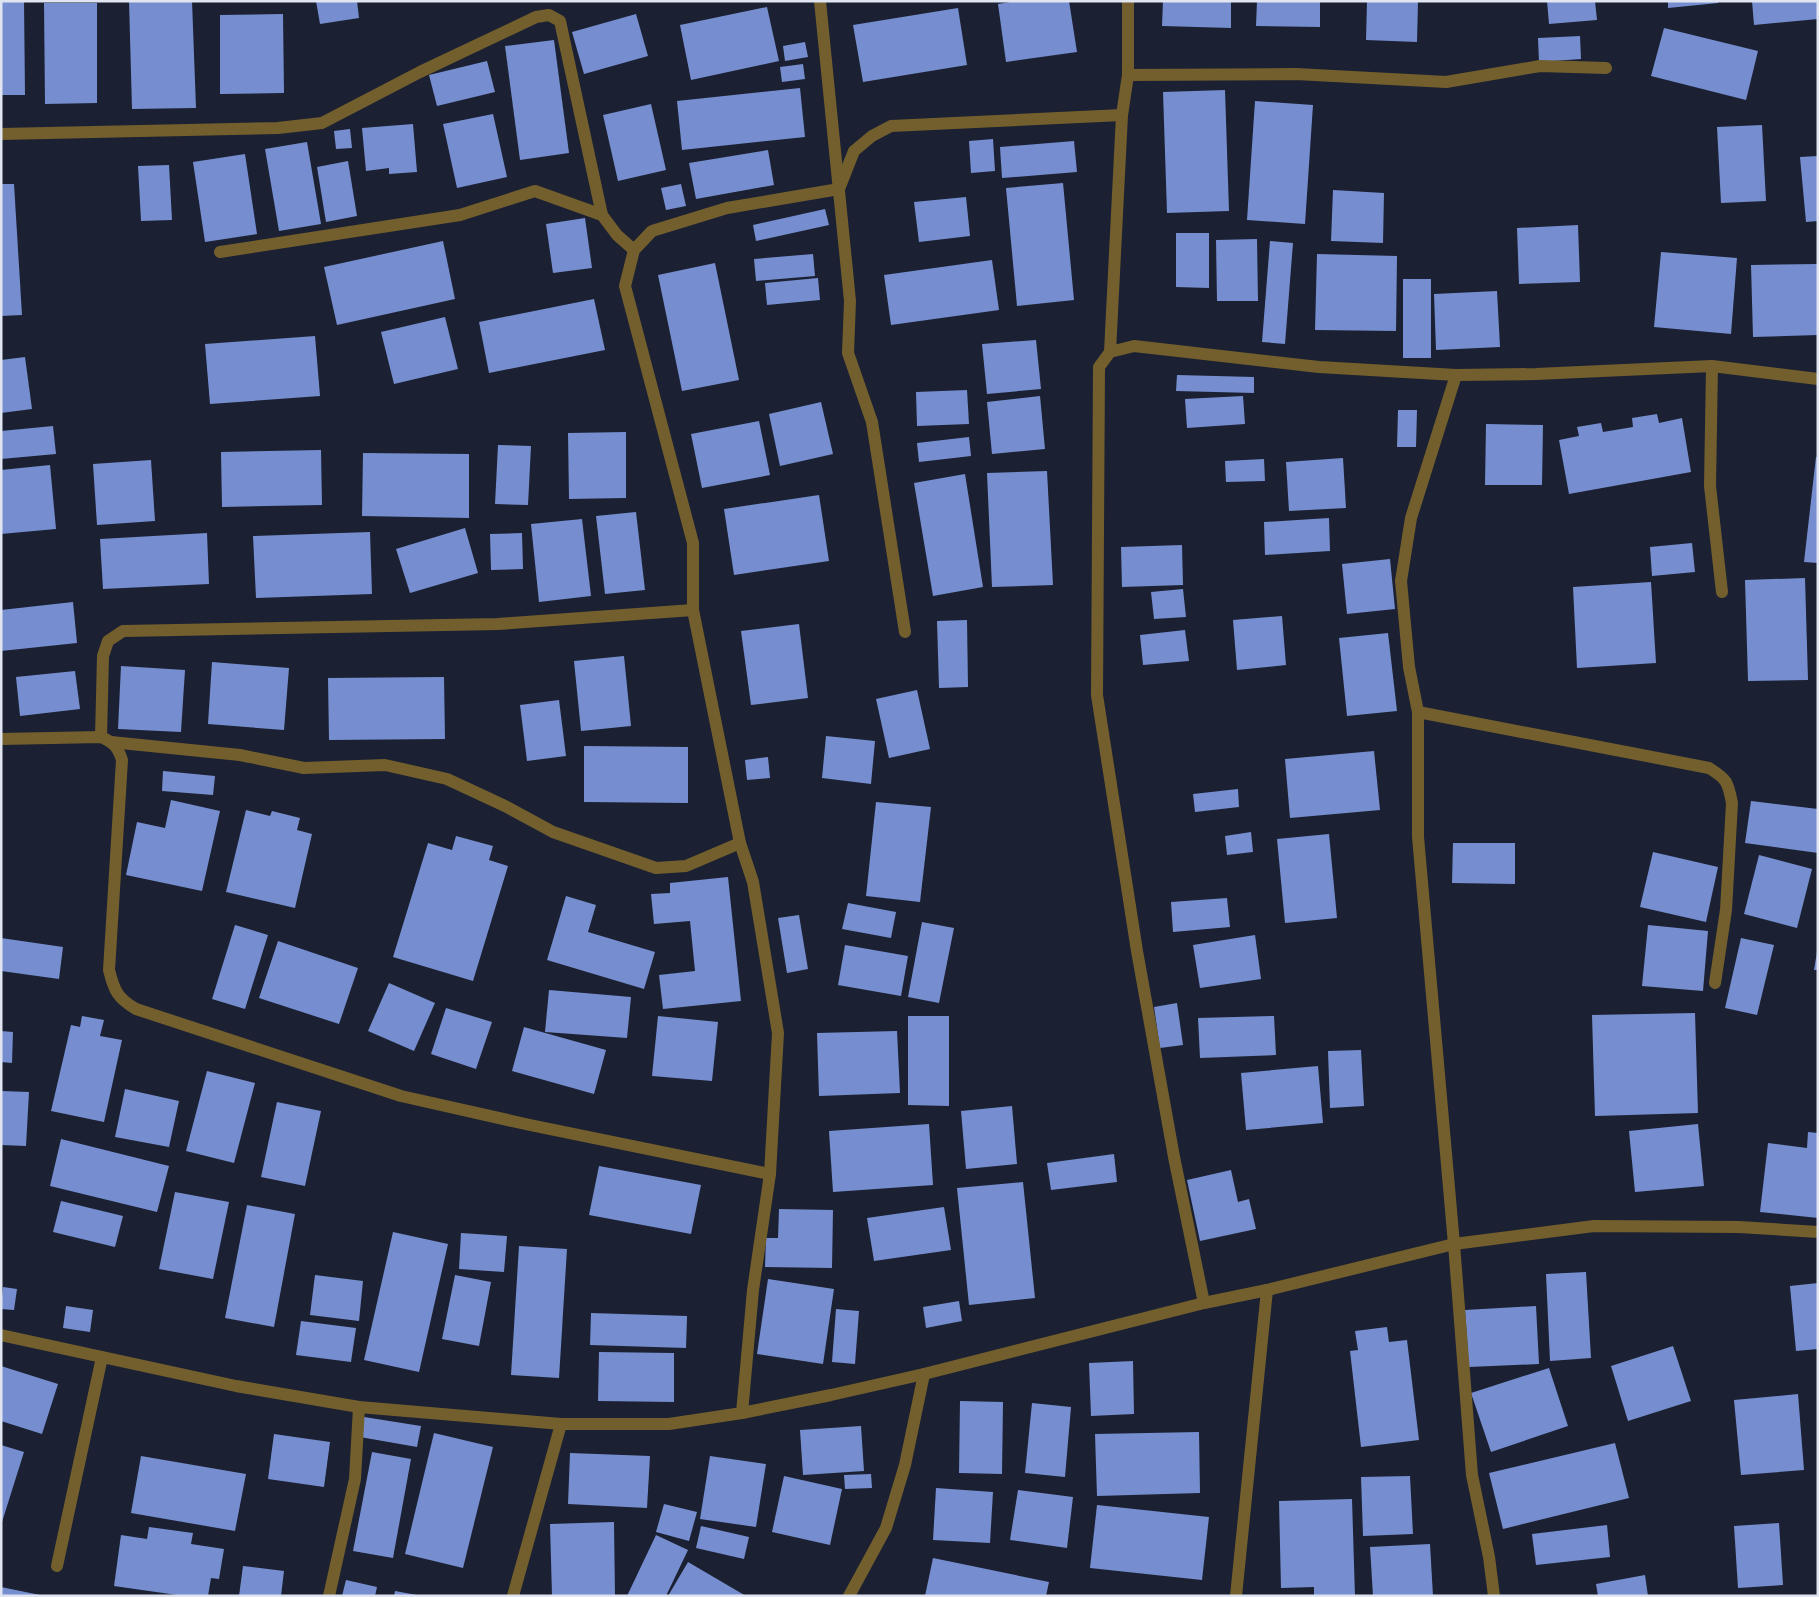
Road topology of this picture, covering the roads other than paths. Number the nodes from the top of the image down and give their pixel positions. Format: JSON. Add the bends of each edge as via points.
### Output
{"nodes":[{"id":1,"x":820,"y":1,"type":"edge"},
{"id":2,"x":1128,"y":1,"type":"edge"},
{"id":3,"x":1606,"y":68,"type":"dead end"},
{"id":4,"x":1128,"y":75,"type":"junction"},
{"id":5,"x":1122,"y":115,"type":"junction"},
{"id":6,"x":1,"y":134,"type":"edge"},
{"id":7,"x":839,"y":188,"type":"junction"},
{"id":8,"x":602,"y":215,"type":"junction"},
{"id":9,"x":634,"y":250,"type":"junction"},
{"id":10,"x":220,"y":252,"type":"dead end"},
{"id":11,"x":1110,"y":352,"type":"junction"},
{"id":12,"x":1712,"y":366,"type":"junction"},
{"id":13,"x":1456,"y":375,"type":"junction"},
{"id":14,"x":1818,"y":379,"type":"edge"},
{"id":15,"x":1722,"y":592,"type":"dead end"},
{"id":16,"x":693,"y":610,"type":"junction"},
{"id":17,"x":905,"y":632,"type":"dead end"},
{"id":18,"x":1418,"y":712,"type":"junction"},
{"id":19,"x":1,"y":739,"type":"edge"},
{"id":20,"x":106,"y":739,"type":"junction"},
{"id":21,"x":740,"y":843,"type":"junction"},
{"id":22,"x":1715,"y":983,"type":"dead end"},
{"id":23,"x":770,"y":1174,"type":"junction"},
{"id":24,"x":1818,"y":1232,"type":"edge"},
{"id":25,"x":1454,"y":1244,"type":"junction"},
{"id":26,"x":1267,"y":1290,"type":"junction"},
{"id":27,"x":1204,"y":1303,"type":"junction"},
{"id":28,"x":1,"y":1335,"type":"edge"},
{"id":29,"x":102,"y":1357,"type":"junction"},
{"id":30,"x":924,"y":1374,"type":"junction"},
{"id":31,"x":358,"y":1407,"type":"junction"},
{"id":32,"x":742,"y":1413,"type":"junction"},
{"id":33,"x":561,"y":1424,"type":"junction"},
{"id":34,"x":58,"y":1566,"type":"dead end"},
{"id":35,"x":328,"y":1596,"type":"edge"},
{"id":36,"x":513,"y":1596,"type":"edge"},
{"id":37,"x":849,"y":1596,"type":"edge"},
{"id":38,"x":1236,"y":1596,"type":"edge"},
{"id":39,"x":1494,"y":1596,"type":"edge"}],
"edges":[{"from":1,"to":7,"type":"street"},
{"from":2,"to":4,"type":"street"},
{"from":3,"to":4,"type":"street","via":[[1540,66],[1446,82],[1296,74]]},
{"from":4,"to":5,"type":"street"},
{"from":5,"to":7,"type":"street","via":[[891,126],[854,151]]},
{"from":5,"to":11,"type":"street"},
{"from":6,"to":8,"type":"street","via":[[278,128],[322,123],[438,63],[536,17],[549,15],[560,21]]},
{"from":7,"to":9,"type":"street","via":[[727,208],[652,231]]},
{"from":7,"to":17,"type":"street","via":[[850,301],[848,353],[872,422]]},
{"from":8,"to":9,"type":"street"},
{"from":8,"to":10,"type":"street","via":[[535,191],[460,215]]},
{"from":9,"to":16,"type":"street","via":[[625,286],[693,543]]},
{"from":11,"to":13,"type":"street","via":[[1134,346],[1319,367]]},
{"from":11,"to":27,"type":"street","via":[[1099,367],[1096,695],[1137,951]]},
{"from":12,"to":13,"type":"street"},
{"from":12,"to":14,"type":"street"},
{"from":12,"to":15,"type":"street","via":[[1710,486]]},
{"from":13,"to":18,"type":"street","via":[[1410,518],[1401,581],[1409,667]]},
{"from":16,"to":20,"type":"street","via":[[498,624],[123,631],[108,641],[103,656]]},
{"from":16,"to":21,"type":"street"},
{"from":18,"to":22,"type":"street","via":[[1709,768],[1724,777],[1732,803],[1726,910]]},
{"from":18,"to":25,"type":"street","via":[[1418,837]]},
{"from":19,"to":20,"type":"street"},
{"from":20,"to":21,"type":"street","via":[[240,755],[304,768],[385,765],[448,779],[553,832],[656,868],[686,866]]},
{"from":20,"to":23,"type":"street","via":[[119,750],[122,760],[109,970],[113,986],[124,1002],[136,1009],[401,1096]]},
{"from":21,"to":23,"type":"street","via":[[753,882],[778,1033]]},
{"from":23,"to":32,"type":"street","via":[[753,1290]]},
{"from":24,"to":25,"type":"street","via":[[1740,1227],[1594,1226]]},
{"from":25,"to":26,"type":"street"},
{"from":25,"to":39,"type":"street","via":[[1472,1475]]},
{"from":26,"to":27,"type":"street"},
{"from":26,"to":38,"type":"street"},
{"from":27,"to":30,"type":"street"},
{"from":28,"to":29,"type":"street"},
{"from":29,"to":31,"type":"street","via":[[236,1386]]},
{"from":29,"to":34,"type":"street"},
{"from":30,"to":32,"type":"street"},
{"from":30,"to":37,"type":"street","via":[[905,1465],[886,1528]]},
{"from":31,"to":33,"type":"street"},
{"from":31,"to":35,"type":"street","via":[[355,1479]]},
{"from":32,"to":33,"type":"street","via":[[669,1424]]},
{"from":33,"to":36,"type":"street"}]}
